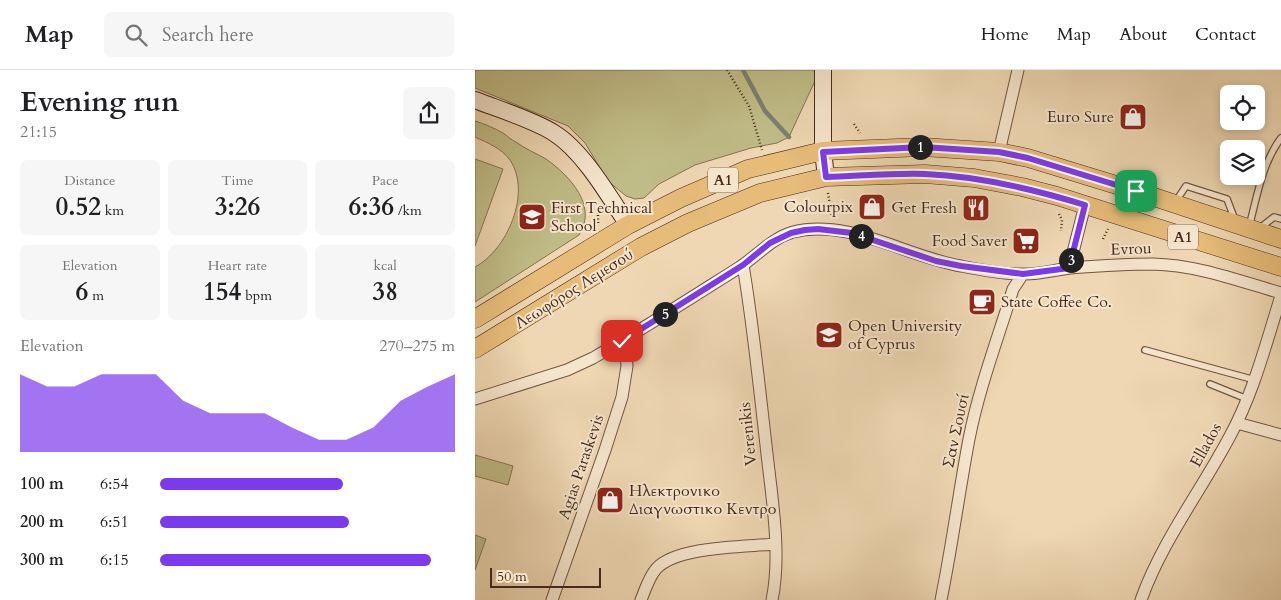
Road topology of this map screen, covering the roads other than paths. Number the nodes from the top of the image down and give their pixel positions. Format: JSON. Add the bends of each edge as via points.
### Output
{"nodes":[{"id":1,"x":823,"y":70,"type":"edge"},
{"id":2,"x":1018,"y":70,"type":"edge"},
{"id":3,"x":475,"y":100,"type":"edge"},
{"id":4,"x":1281,"y":138,"type":"edge"},
{"id":5,"x":823,"y":152,"type":"junction"},
{"id":6,"x":999,"y":152,"type":"junction"},
{"id":7,"x":827,"y":184,"type":"junction"},
{"id":8,"x":1085,"y":205,"type":"junction"},
{"id":9,"x":1281,"y":219,"type":"edge"},
{"id":10,"x":629,"y":225,"type":"junction"},
{"id":11,"x":1247,"y":228,"type":"junction"},
{"id":12,"x":1281,"y":239,"type":"edge"},
{"id":13,"x":743,"y":265,"type":"junction"},
{"id":14,"x":1069,"y":268,"type":"junction"},
{"id":15,"x":1281,"y":268,"type":"edge"},
{"id":16,"x":1023,"y":274,"type":"junction"},
{"id":17,"x":1281,"y":295,"type":"edge"},
{"id":18,"x":475,"y":319,"type":"edge"},
{"id":19,"x":622,"y":341,"type":"junction"},
{"id":20,"x":475,"y":349,"type":"edge"},
{"id":21,"x":1145,"y":350,"type":"dead end"},
{"id":22,"x":1255,"y":380,"type":"junction"},
{"id":23,"x":1210,"y":384,"type":"dead end"},
{"id":24,"x":1247,"y":398,"type":"junction"},
{"id":25,"x":475,"y":399,"type":"edge"},
{"id":26,"x":1237,"y":423,"type":"junction"},
{"id":27,"x":1281,"y":436,"type":"edge"},
{"id":28,"x":775,"y":544,"type":"junction"},
{"id":29,"x":552,"y":600,"type":"edge"},
{"id":30,"x":641,"y":600,"type":"edge"},
{"id":31,"x":772,"y":600,"type":"edge"},
{"id":32,"x":941,"y":600,"type":"edge"},
{"id":33,"x":1141,"y":600,"type":"edge"}],
"edges":[{"from":1,"to":5,"type":"main road"},
{"from":2,"to":6,"type":"street"},
{"from":3,"to":10,"type":"main road","via":[[553,132],[571,146]]},
{"from":4,"to":11,"type":"lane","via":[[1265,168]]},
{"from":5,"to":6,"type":"main road","name":"Λεωφόρος Λεμεσού","number":"A1","via":[[923,147]]},
{"from":5,"to":7,"type":"main road"},
{"from":5,"to":10,"type":"main road","name":"Λεωφόρος Λεμεσού","number":"A1","via":[[748,169]]},
{"from":6,"to":11,"type":"main road","name":"Λεωφόρος Λεμεσού","number":"A1","via":[[1136,191]]},
{"from":7,"to":8,"type":"main road","name":"Λεωφόρος Λεμεσού","number":"A1","via":[[925,174],[1022,187]]},
{"from":7,"to":20,"type":"main road","name":"Λεωφόρος Λεμεσού","number":"A1","via":[[759,193],[688,223],[641,247]]},
{"from":8,"to":14,"type":"street"},
{"from":8,"to":15,"type":"main road","name":"Λεωφόρος Λεμεσού","number":"A1"},
{"from":9,"to":11,"type":"lane","via":[[1274,217]]},
{"from":10,"to":18,"type":"main road","name":"Λεωφόρος Λεμεσού","number":"A1"},
{"from":11,"to":12,"type":"main road","name":"Λεωφόρος Λεμεσού","number":"A1"},
{"from":13,"to":16,"type":"street","name":"Evrou","via":[[770,243],[791,233],[811,229],[852,233],[936,261]]},
{"from":13,"to":19,"type":"street","name":"Evrou"},
{"from":13,"to":28,"type":"street","name":"Verenikis"},
{"from":14,"to":16,"type":"street","name":"Evrou"},
{"from":14,"to":17,"type":"street","name":"Evrou","via":[[1177,266],[1215,273]]},
{"from":16,"to":32,"type":"street","name":"Σαν Σουσί","via":[[1013,289],[969,438]]},
{"from":17,"to":22,"type":"street","name":"Ellados"},
{"from":19,"to":25,"type":"street","name":"Evrou","via":[[567,370]]},
{"from":19,"to":29,"type":"street","name":"Agias Paraskevis","via":[[627,366],[622,397]]},
{"from":21,"to":22,"type":"lane"},
{"from":22,"to":24,"type":"street","name":"Ellados"},
{"from":23,"to":24,"type":"lane"},
{"from":24,"to":26,"type":"street","name":"Ellados"},
{"from":26,"to":27,"type":"street"},
{"from":26,"to":33,"type":"street","name":"Ellados","via":[[1213,469],[1171,534]]},
{"from":28,"to":30,"type":"street","via":[[700,551],[663,562],[656,569]]},
{"from":28,"to":31,"type":"street","name":"Verenikis","via":[[776,573]]}]}
